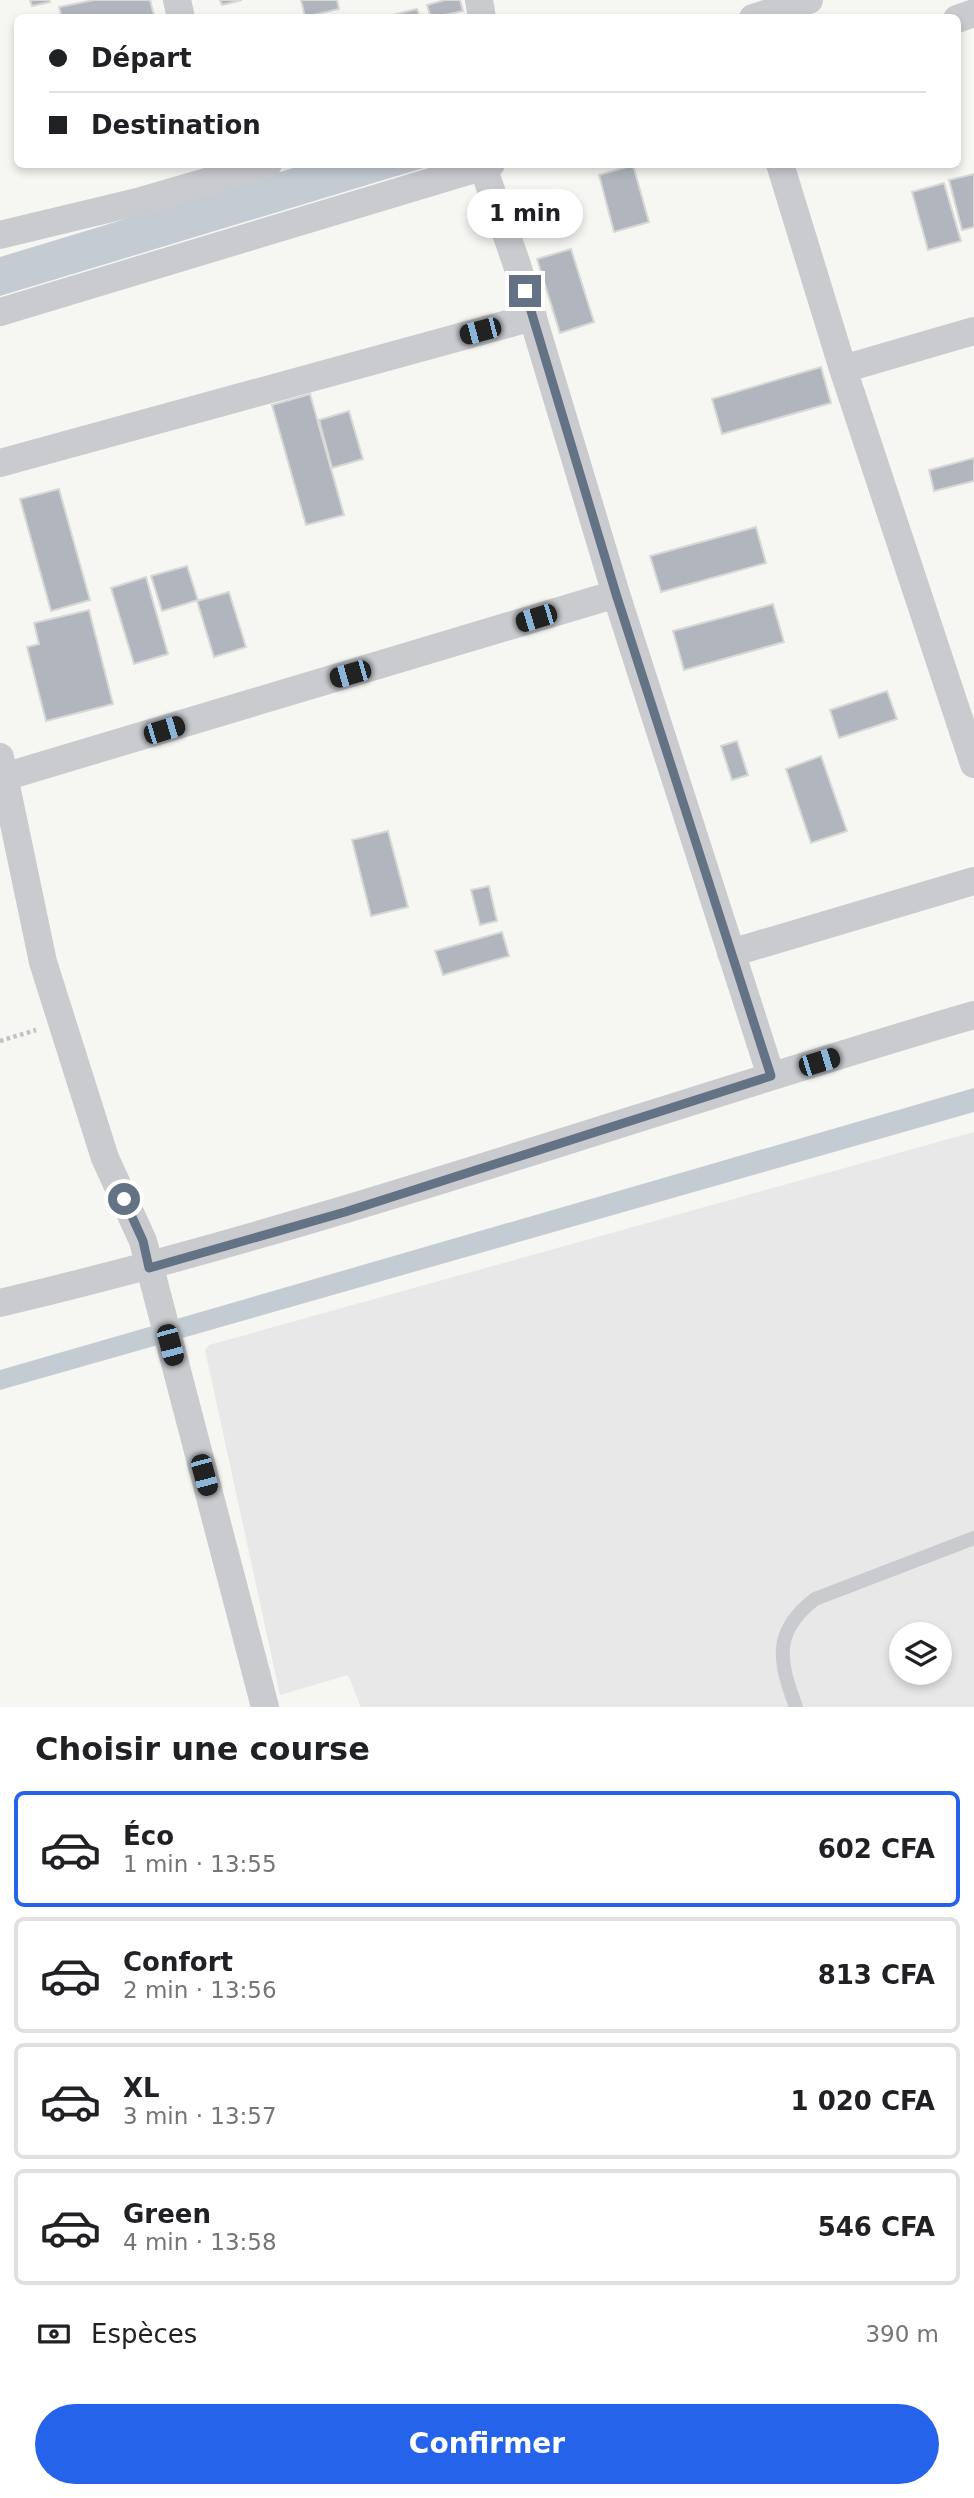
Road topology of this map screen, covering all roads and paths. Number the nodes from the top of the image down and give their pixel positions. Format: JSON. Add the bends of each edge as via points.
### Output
{"nodes":[{"id":1,"x":809,"y":0,"type":"edge"},
{"id":2,"x":765,"y":14,"type":"edge"},
{"id":3,"x":243,"y":168,"type":"edge"},
{"id":4,"x":476,"y":168,"type":"edge"},
{"id":5,"x":487,"y":168,"type":"edge"},
{"id":6,"x":781,"y":168,"type":"edge"},
{"id":7,"x":218,"y":172,"type":"edge"},
{"id":8,"x":0,"y":235,"type":"edge"},
{"id":9,"x":0,"y":312,"type":"edge"},
{"id":10,"x":533,"y":317,"type":"junction"},
{"id":11,"x":974,"y":331,"type":"edge"},
{"id":12,"x":843,"y":369,"type":"junction"},
{"id":13,"x":0,"y":463,"type":"edge"},
{"id":14,"x":616,"y":594,"type":"junction"},
{"id":15,"x":974,"y":764,"type":"edge"},
{"id":16,"x":2,"y":767,"type":"edge"},
{"id":17,"x":974,"y":881,"type":"edge"},
{"id":18,"x":731,"y":953,"type":"junction"},
{"id":19,"x":974,"y":1015,"type":"edge"},
{"id":20,"x":64,"y":1022,"type":"junction"},
{"id":21,"x":0,"y":1041,"type":"edge"},
{"id":22,"x":771,"y":1076,"type":"junction"},
{"id":23,"x":149,"y":1268,"type":"junction"},
{"id":24,"x":0,"y":1303,"type":"edge"},
{"id":25,"x":974,"y":1538,"type":"edge"},
{"id":26,"x":265,"y":1707,"type":"edge"},
{"id":27,"x":796,"y":1707,"type":"edge"}],
"edges":[{"from":1,"to":2,"type":"street"},
{"from":3,"to":7,"type":"street"},
{"from":4,"to":9,"type":"street"},
{"from":5,"to":10,"type":"street"},
{"from":6,"to":12,"type":"street"},
{"from":7,"to":8,"type":"street"},
{"from":10,"to":13,"type":"street"},
{"from":10,"to":14,"type":"street"},
{"from":11,"to":12,"type":"street"},
{"from":12,"to":15,"type":"street"},
{"from":14,"to":16,"type":"street"},
{"from":14,"to":18,"type":"street"},
{"from":16,"to":20,"type":"street","via":[[43,962]]},
{"from":17,"to":18,"type":"street"},
{"from":18,"to":22,"type":"street"},
{"from":19,"to":22,"type":"street"},
{"from":20,"to":21,"type":"path"},
{"from":20,"to":23,"type":"street","via":[[105,1158],[143,1241]]},
{"from":22,"to":23,"type":"street","via":[[345,1212]]},
{"from":23,"to":24,"type":"street"},
{"from":23,"to":26,"type":"street"},
{"from":25,"to":27,"type":"lane","via":[[815,1599],[800,1610],[789,1625],[781,1660]]}]}
